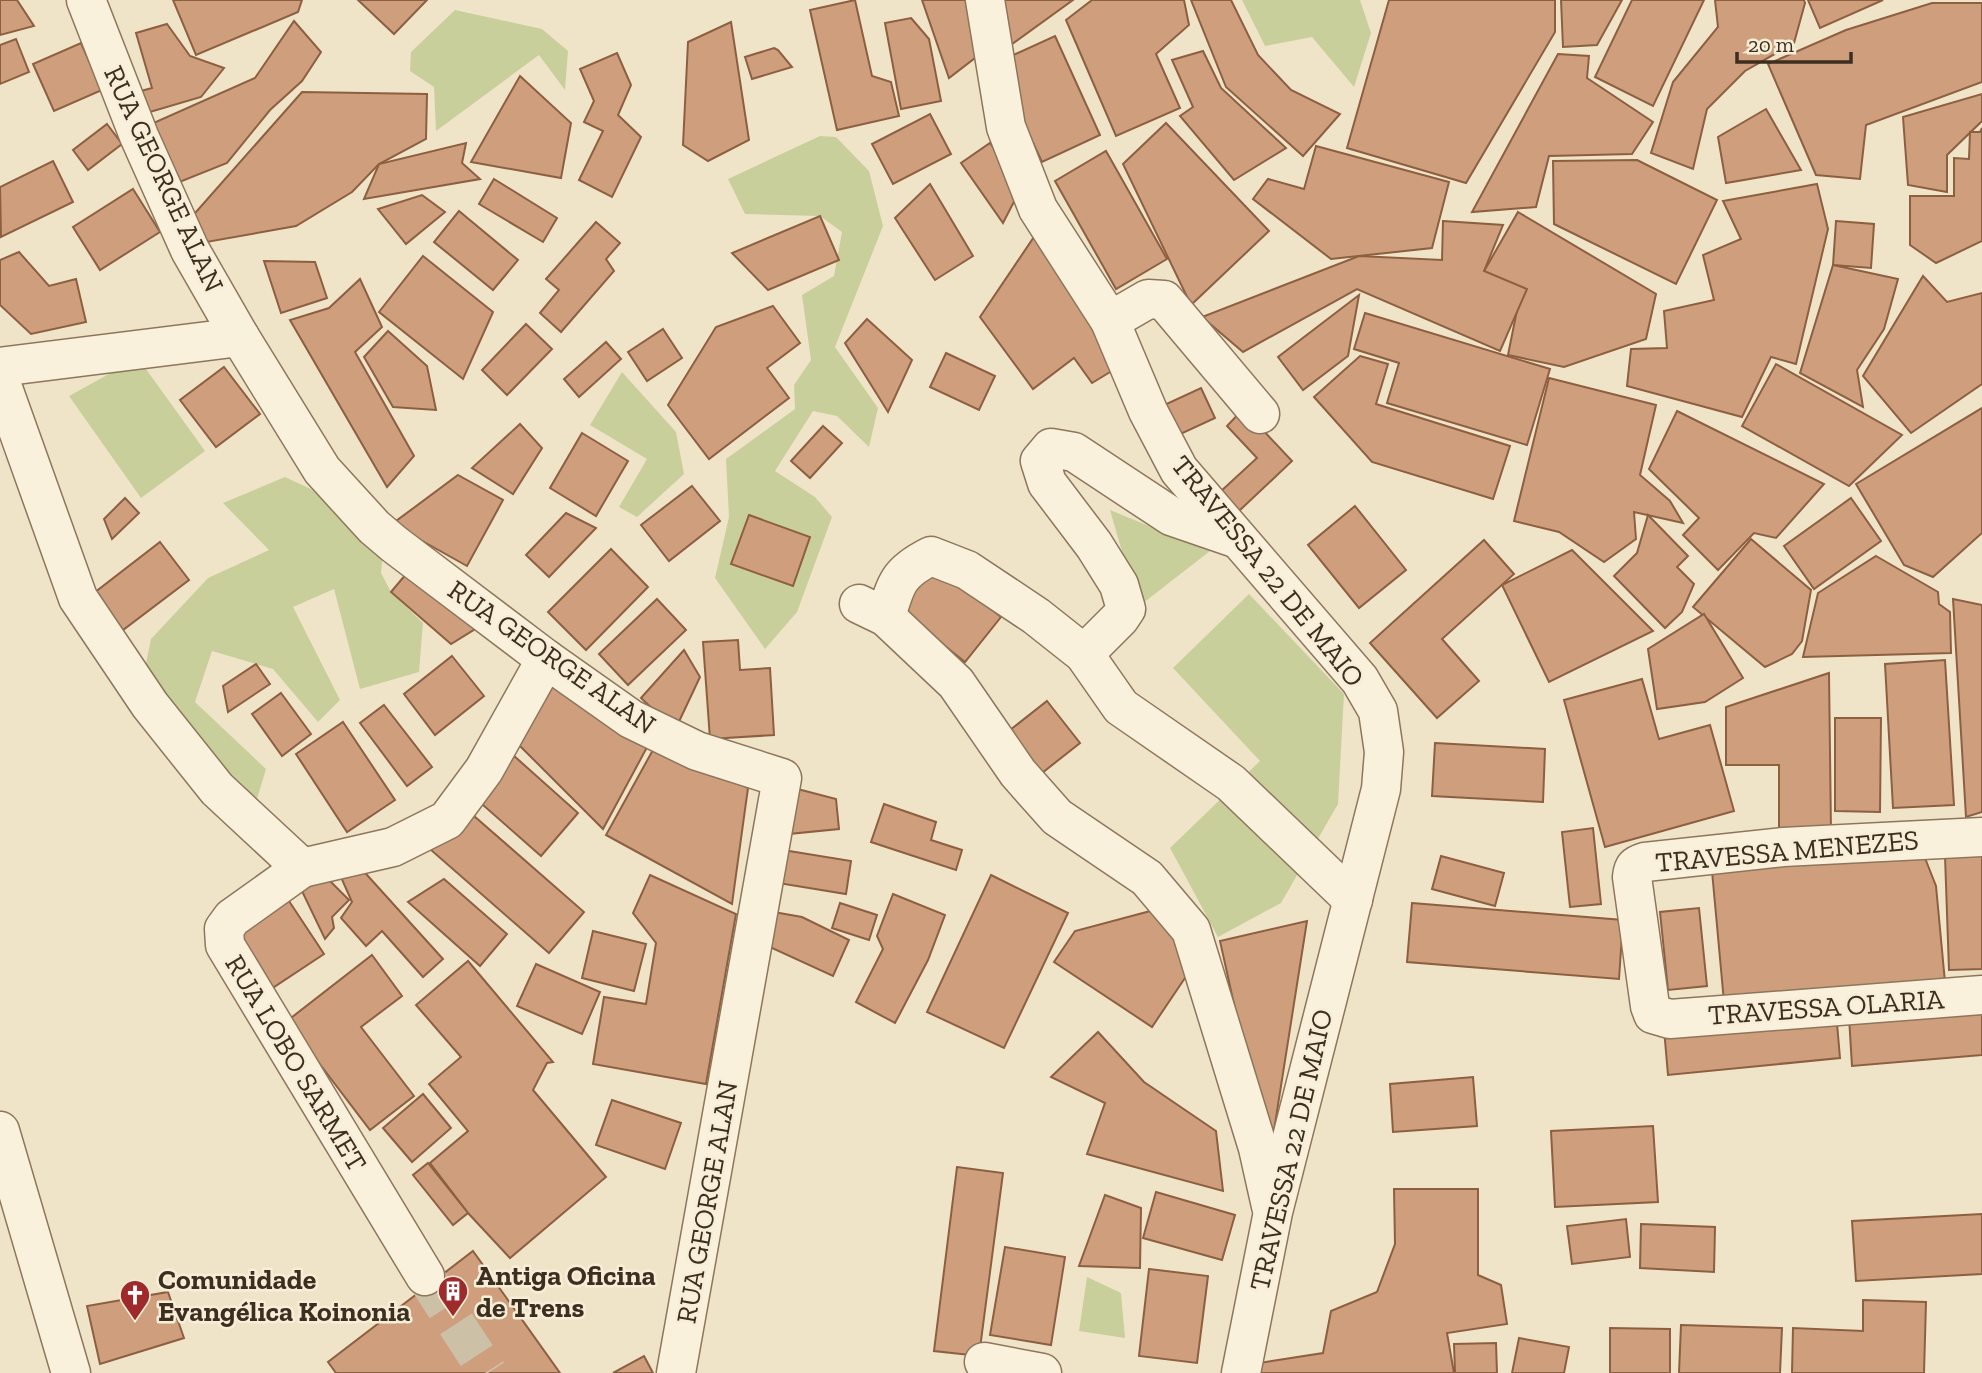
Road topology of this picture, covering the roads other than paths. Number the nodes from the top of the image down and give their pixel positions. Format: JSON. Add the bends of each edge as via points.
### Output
{"nodes":[{"id":1,"x":86,"y":0,"type":"edge"},
{"id":2,"x":985,"y":0,"type":"edge"},
{"id":3,"x":1110,"y":321,"type":"junction"},
{"id":4,"x":240,"y":337,"type":"junction"},
{"id":5,"x":0,"y":367,"type":"edge"},
{"id":6,"x":0,"y":380,"type":"edge"},
{"id":7,"x":1260,"y":414,"type":"dead end"},
{"id":8,"x":1240,"y":540,"type":"junction"},
{"id":9,"x":1084,"y":654,"type":"junction"},
{"id":10,"x":546,"y":659,"type":"junction"},
{"id":11,"x":1982,"y":837,"type":"edge"},
{"id":12,"x":302,"y":868,"type":"junction"},
{"id":13,"x":1353,"y":900,"type":"junction"},
{"id":14,"x":1982,"y":995,"type":"edge"},
{"id":15,"x":1670,"y":1019,"type":"joint"},
{"id":16,"x":0,"y":1131,"type":"edge"},
{"id":17,"x":1273,"y":1212,"type":"junction"},
{"id":18,"x":425,"y":1276,"type":"tunnel mouth"},
{"id":19,"x":984,"y":1362,"type":"dead end"},
{"id":20,"x":71,"y":1373,"type":"edge"},
{"id":21,"x":676,"y":1373,"type":"edge"},
{"id":22,"x":1042,"y":1373,"type":"edge"},
{"id":23,"x":1241,"y":1373,"type":"edge"}],
"edges":[{"from":1,"to":4,"type":"street","name":"RUA GEORGE ALAN","via":[[184,237]]},
{"from":2,"to":3,"type":"street","name":"TRAVESSA 22 DE MAIO","via":[[1006,127],[1038,209]]},
{"from":3,"to":7,"type":"street","via":[[1148,299],[1164,300]]},
{"from":3,"to":8,"type":"street","name":"TRAVESSA 22 DE MAIO","via":[[1179,470]]},
{"from":4,"to":5,"type":"street"},
{"from":4,"to":10,"type":"street","name":"RUA GEORGE ALAN","via":[[322,470],[374,527]]},
{"from":6,"to":12,"type":"street","via":[[78,598],[150,705],[209,778]]},
{"from":8,"to":9,"type":"street","via":[[1171,516],[1074,452],[1051,448],[1040,461],[1047,483],[1113,575],[1126,609]]},
{"from":8,"to":13,"type":"street","name":"TRAVESSA 22 DE MAIO","via":[[1360,680],[1378,711],[1384,752],[1381,789]]},
{"from":9,"to":13,"type":"street","via":[[1121,707],[1231,783]]},
{"from":9,"to":17,"type":"street","via":[[967,570],[931,556],[908,568],[893,593],[873,611],[956,683],[1018,773],[1057,817],[1147,878],[1191,930]]},
{"from":10,"to":12,"type":"street","via":[[484,770],[447,820],[393,847]]},
{"from":10,"to":21,"type":"street","name":"RUA GEORGE ALAN","via":[[631,719],[696,751],[782,778]]},
{"from":11,"to":15,"type":"street","name":"TRAVESSA MENEZES","via":[[1783,847],[1637,864],[1632,877],[1650,1006],[1653,1014]]},
{"from":12,"to":18,"type":"street","name":"RUA LOBO SARMET","via":[[232,918],[224,929],[225,945]]},
{"from":13,"to":17,"type":"street","name":"TRAVESSA 22 DE MAIO"},
{"from":14,"to":15,"type":"street","name":"TRAVESSA OLARIA"},
{"from":16,"to":20,"type":"street"},
{"from":17,"to":23,"type":"street","name":"TRAVESSA 22 DE MAIO"},
{"from":19,"to":22,"type":"street"}]}
